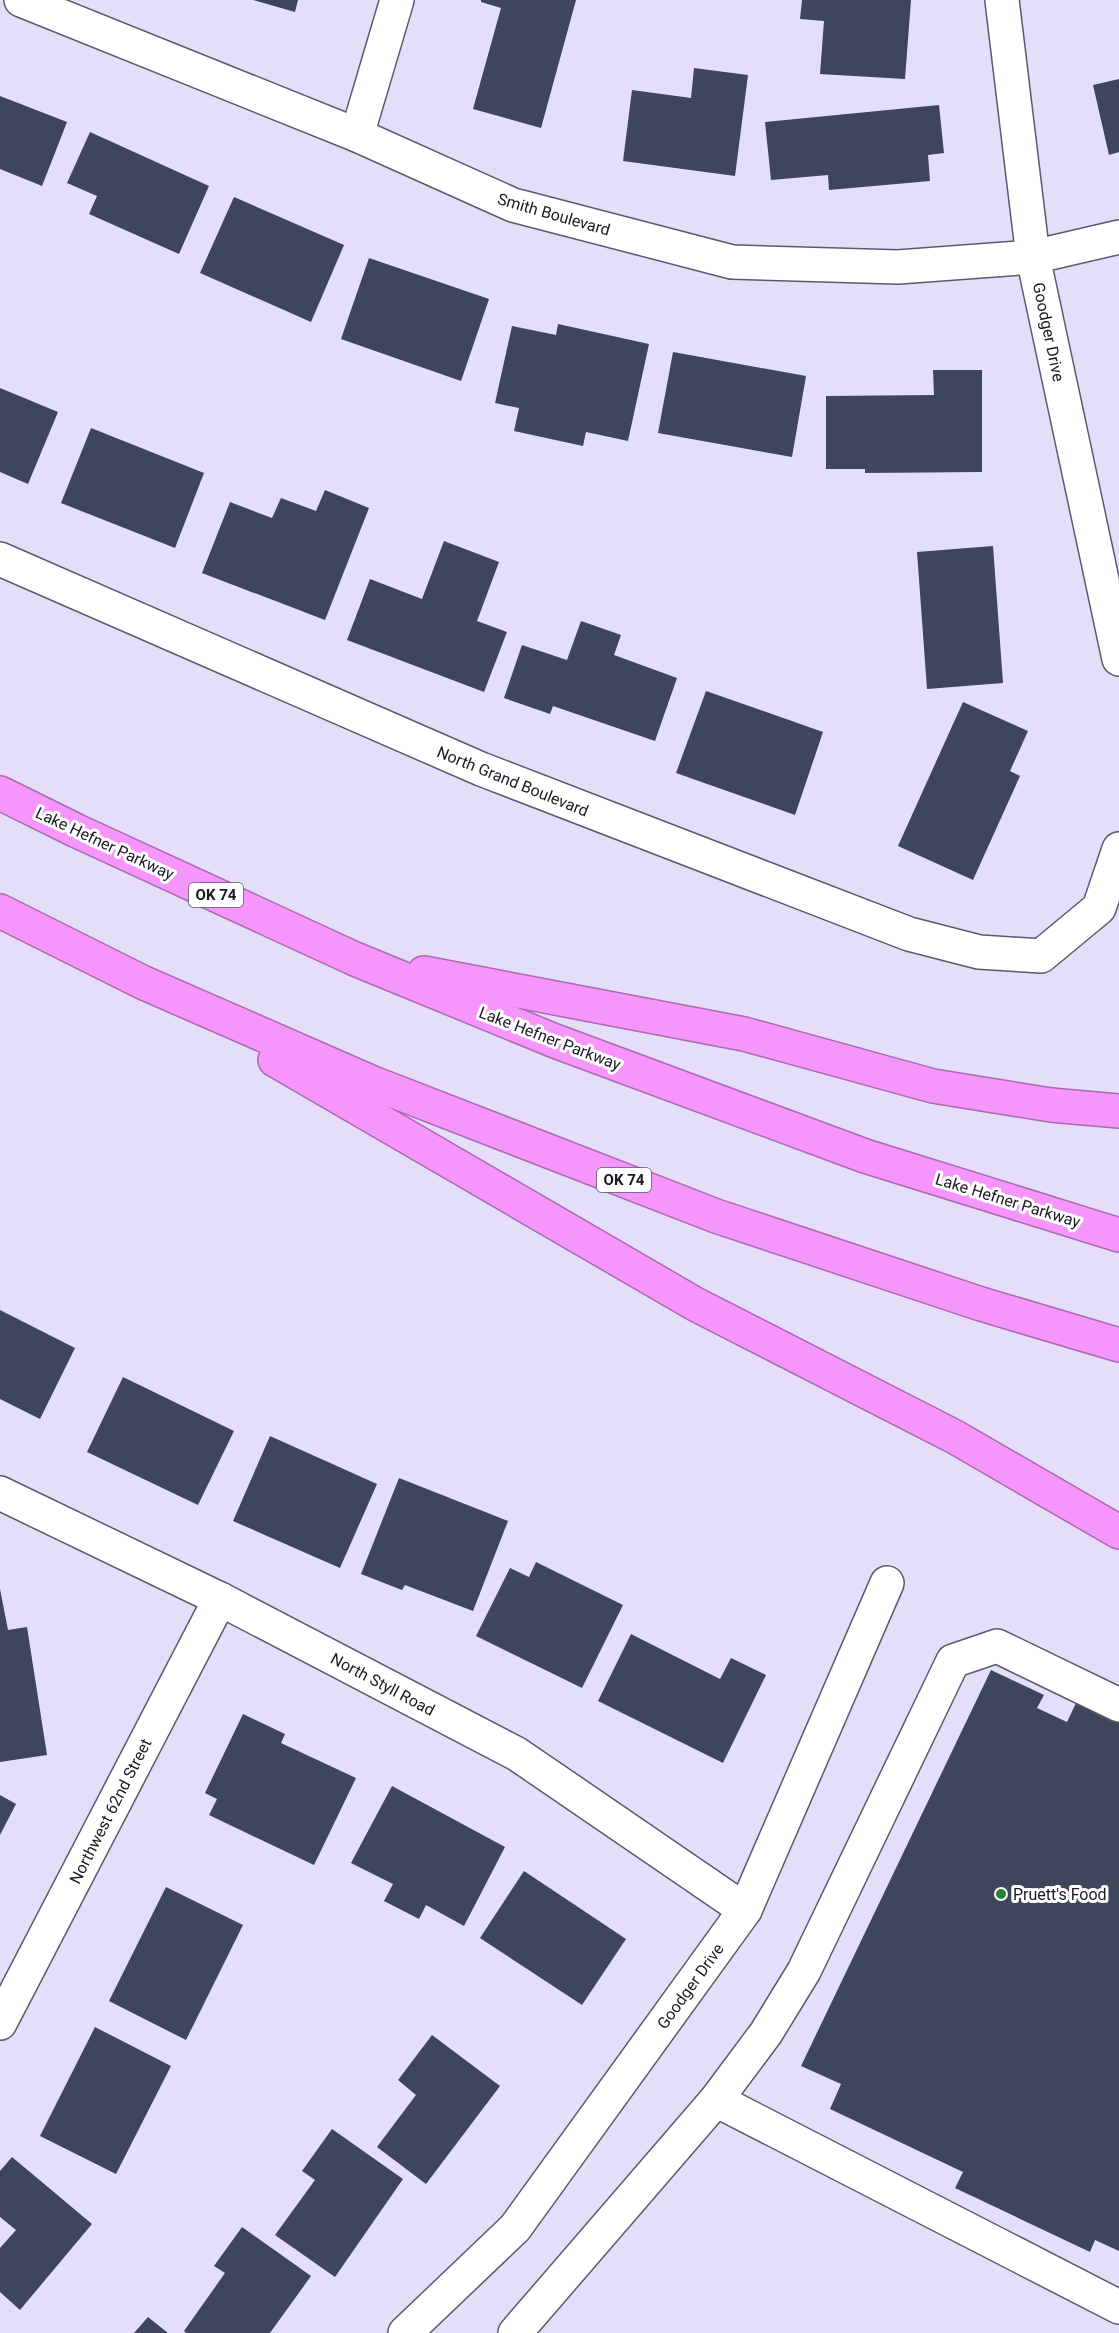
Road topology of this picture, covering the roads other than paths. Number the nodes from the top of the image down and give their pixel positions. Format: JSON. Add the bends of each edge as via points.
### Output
{"nodes":[{"id":1,"x":21,"y":0,"type":"edge"},
{"id":2,"x":397,"y":0,"type":"edge"},
{"id":3,"x":1002,"y":0,"type":"edge"},
{"id":4,"x":357,"y":135,"type":"junction"},
{"id":5,"x":1119,"y":237,"type":"edge"},
{"id":6,"x":1033,"y":257,"type":"junction"},
{"id":7,"x":0,"y":559,"type":"edge"},
{"id":8,"x":1119,"y":659,"type":"edge"},
{"id":9,"x":0,"y":793,"type":"edge"},
{"id":10,"x":1119,"y":849,"type":"edge"},
{"id":11,"x":0,"y":911,"type":"edge"},
{"id":12,"x":355,"y":959,"type":"junction"},
{"id":13,"x":142,"y":982,"type":"junction"},
{"id":14,"x":1119,"y":1111,"type":"edge"},
{"id":15,"x":1119,"y":1235,"type":"edge"},
{"id":16,"x":1119,"y":1345,"type":"edge"},
{"id":17,"x":0,"y":1493,"type":"edge"},
{"id":18,"x":1119,"y":1532,"type":"edge"},
{"id":19,"x":887,"y":1583,"type":"dead end"},
{"id":20,"x":220,"y":1599,"type":"junction"},
{"id":21,"x":1119,"y":1705,"type":"edge"},
{"id":22,"x":745,"y":1910,"type":"junction"},
{"id":23,"x":0,"y":2023,"type":"edge"},
{"id":24,"x":716,"y":2100,"type":"junction"},
{"id":25,"x":1119,"y":2307,"type":"edge"},
{"id":26,"x":405,"y":2333,"type":"edge"},
{"id":27,"x":515,"y":2333,"type":"edge"}],
"edges":[{"from":1,"to":4,"type":"street","name":"Smith Boulevard"},
{"from":2,"to":4,"type":"street"},
{"from":3,"to":6,"type":"street","name":"Goodger Drive"},
{"from":4,"to":6,"type":"street","name":"Smith Boulevard","via":[[513,205],[732,262],[898,267]]},
{"from":5,"to":6,"type":"street","name":"Smith Boulevard"},
{"from":6,"to":8,"type":"street","name":"Goodger Drive"},
{"from":7,"to":10,"type":"street","name":"North Grand Boulevard","via":[[481,770],[909,934],[978,952],[1041,956],[1099,908]]},
{"from":9,"to":12,"type":"highway","name":"Lake Hefner Parkway","number":"OK 74"},
{"from":11,"to":13,"type":"highway","number":"OK 74"},
{"from":12,"to":14,"type":"highway","via":[[744,1034],[933,1086],[1051,1105]]},
{"from":12,"to":15,"type":"highway","name":"Lake Hefner Parkway","number":"OK 74","via":[[555,1041],[865,1156]]},
{"from":13,"to":16,"type":"highway","number":"OK 74","via":[[373,1083],[716,1216],[981,1305]]},
{"from":13,"to":18,"type":"highway","via":[[695,1304],[956,1437]]},
{"from":17,"to":20,"type":"street","name":"North Styll Road"},
{"from":19,"to":22,"type":"street","name":"Goodger Drive"},
{"from":20,"to":22,"type":"street","name":"North Styll Road","via":[[517,1754]]},
{"from":20,"to":23,"type":"street","name":"Northwest 62nd Street"},
{"from":21,"to":24,"type":"street","via":[[997,1646],[953,1661],[804,1971],[766,2033]]},
{"from":22,"to":26,"type":"street","name":"Goodger Drive","via":[[514,2228]]},
{"from":24,"to":25,"type":"street"},
{"from":24,"to":27,"type":"street"}]}
